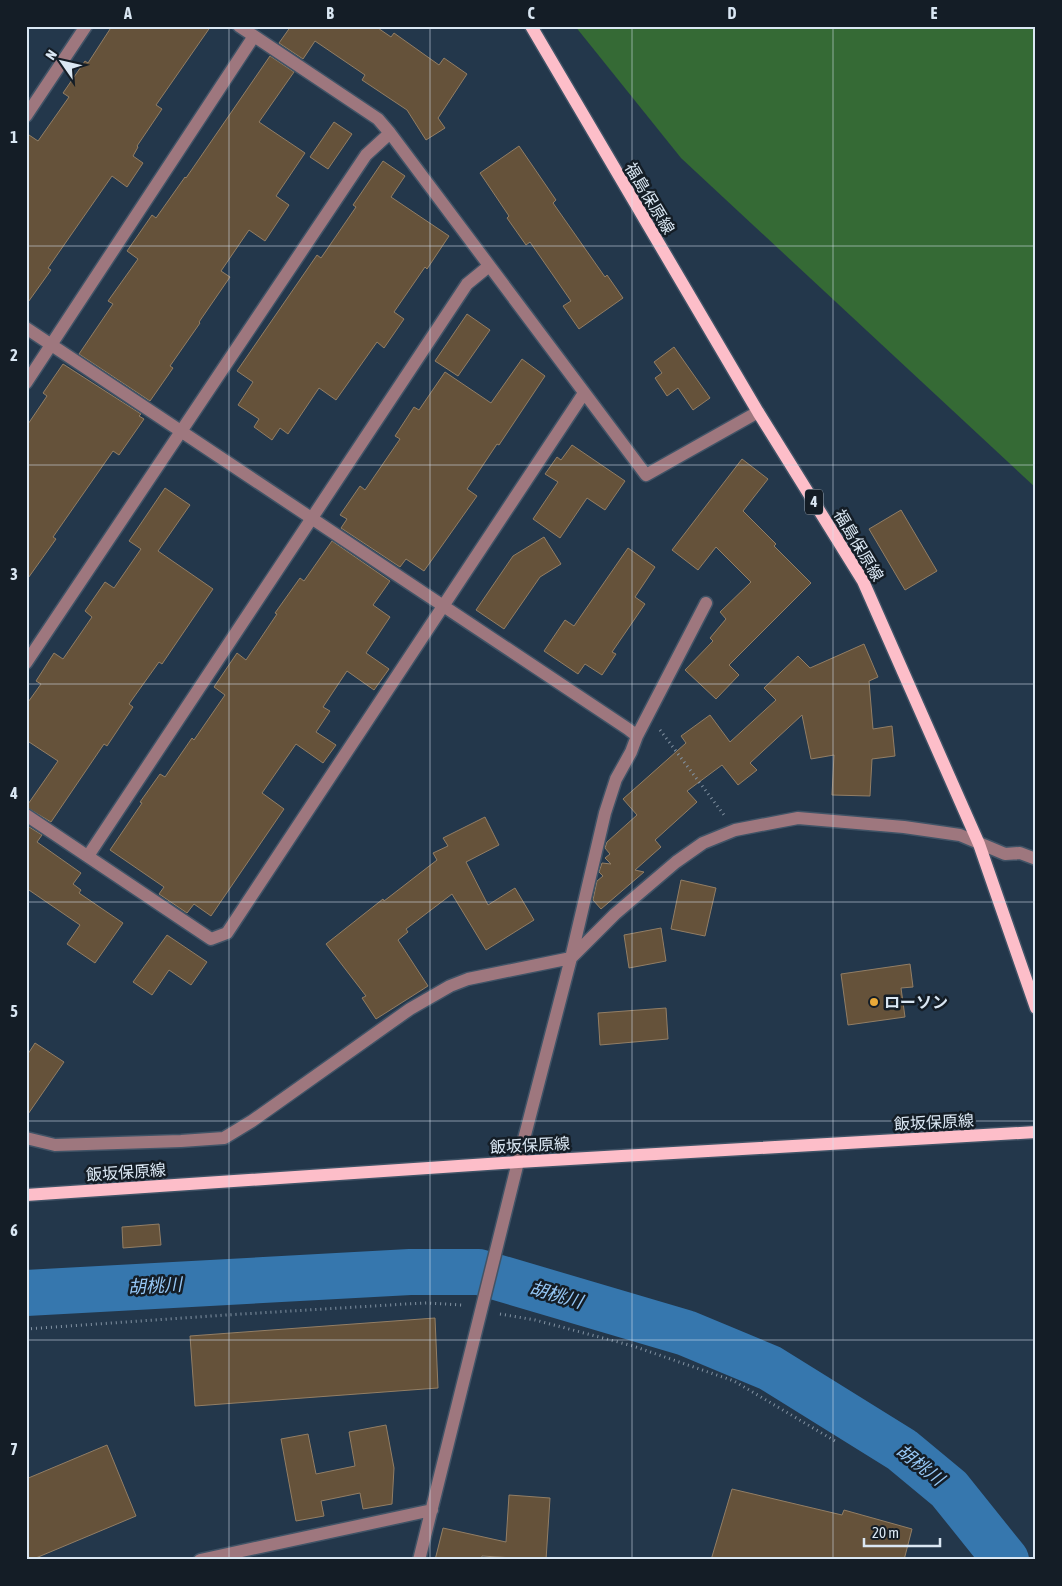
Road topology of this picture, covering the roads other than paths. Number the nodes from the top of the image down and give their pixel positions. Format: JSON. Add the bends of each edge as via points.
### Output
{"nodes":[{"id":1,"x":86,"y":26,"type":"edge"},
{"id":2,"x":239,"y":26,"type":"edge"},
{"id":3,"x":531,"y":26,"type":"edge"},
{"id":4,"x":254,"y":36,"type":"junction"},
{"id":5,"x":26,"y":116,"type":"edge"},
{"id":6,"x":390,"y":133,"type":"junction"},
{"id":7,"x":489,"y":266,"type":"junction"},
{"id":8,"x":26,"y":328,"type":"edge"},
{"id":9,"x":52,"y":345,"type":"junction"},
{"id":10,"x":26,"y":383,"type":"edge"},
{"id":11,"x":584,"y":393,"type":"junction"},
{"id":12,"x":758,"y":412,"type":"junction"},
{"id":13,"x":181,"y":432,"type":"junction"},
{"id":14,"x":312,"y":519,"type":"junction"},
{"id":15,"x":706,"y":603,"type":"dead end"},
{"id":16,"x":442,"y":606,"type":"junction"},
{"id":17,"x":26,"y":664,"type":"edge"},
{"id":18,"x":637,"y":736,"type":"junction"},
{"id":19,"x":26,"y":815,"type":"edge"},
{"id":20,"x":979,"y":844,"type":"junction"},
{"id":21,"x":88,"y":856,"type":"junction"},
{"id":22,"x":1036,"y":859,"type":"edge"},
{"id":23,"x":571,"y":958,"type":"junction"},
{"id":24,"x":1036,"y":1008,"type":"edge"},
{"id":25,"x":1036,"y":1132,"type":"edge"},
{"id":26,"x":26,"y":1138,"type":"edge"},
{"id":27,"x":518,"y":1162,"type":"junction"},
{"id":28,"x":26,"y":1195,"type":"edge"},
{"id":29,"x":432,"y":1510,"type":"junction"},
{"id":30,"x":200,"y":1560,"type":"edge"},
{"id":31,"x":419,"y":1560,"type":"edge"}],
"edges":[{"from":1,"to":5,"type":"street"},
{"from":2,"to":4,"type":"street"},
{"from":3,"to":12,"type":"main road","name":"福島保原線","number":"4"},
{"from":4,"to":6,"type":"street","via":[[378,120]]},
{"from":4,"to":9,"type":"street"},
{"from":6,"to":7,"type":"street"},
{"from":6,"to":13,"type":"street","via":[[366,154]]},
{"from":7,"to":11,"type":"street"},
{"from":7,"to":14,"type":"street","via":[[467,284]]},
{"from":8,"to":9,"type":"street"},
{"from":9,"to":10,"type":"street"},
{"from":9,"to":13,"type":"street"},
{"from":11,"to":12,"type":"street","via":[[646,474]]},
{"from":11,"to":16,"type":"street"},
{"from":12,"to":20,"type":"main road","name":"福島保原線","number":"4","via":[[863,581]]},
{"from":13,"to":14,"type":"street"},
{"from":13,"to":17,"type":"street"},
{"from":14,"to":16,"type":"street"},
{"from":14,"to":21,"type":"street"},
{"from":15,"to":18,"type":"street"},
{"from":16,"to":18,"type":"street"},
{"from":16,"to":21,"type":"street","via":[[227,933],[211,939]]},
{"from":18,"to":23,"type":"street","via":[[616,779],[605,813]]},
{"from":19,"to":21,"type":"street"},
{"from":20,"to":22,"type":"street","via":[[1005,854],[1020,853]]},
{"from":20,"to":23,"type":"street","via":[[946,832],[823,819],[798,818],[734,830],[703,843],[676,862],[615,914]]},
{"from":20,"to":24,"type":"main road","name":"福島保原線","number":"4"},
{"from":23,"to":26,"type":"street","via":[[468,979],[450,986],[410,1009],[224,1138],[55,1145]]},
{"from":23,"to":27,"type":"street"},
{"from":25,"to":27,"type":"main road","name":"飯坂保原線"},
{"from":27,"to":28,"type":"main road","name":"飯坂保原線"},
{"from":27,"to":29,"type":"street"},
{"from":29,"to":30,"type":"street"},
{"from":29,"to":31,"type":"street"}]}
